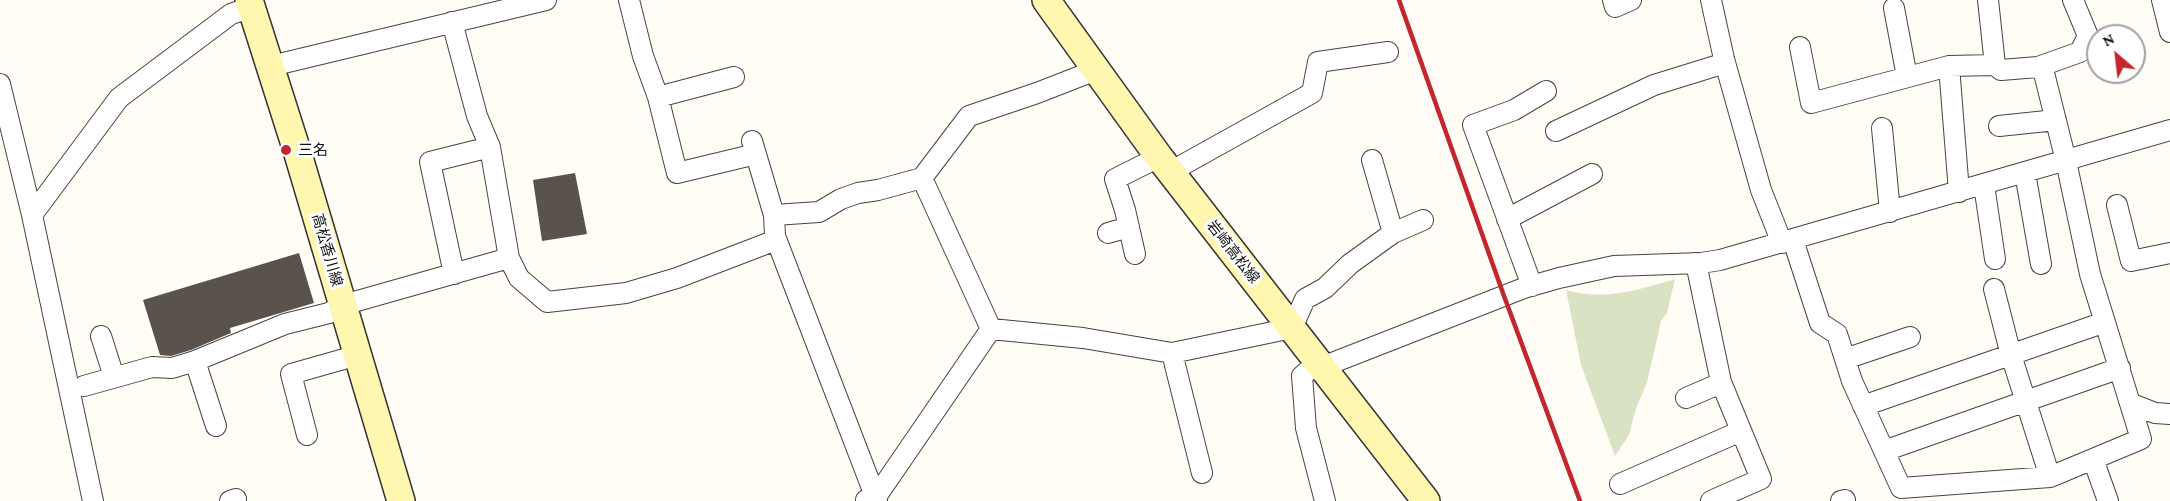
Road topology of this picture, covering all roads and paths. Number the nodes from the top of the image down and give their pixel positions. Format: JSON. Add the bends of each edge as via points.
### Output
{"nodes":[{"id":1,"x":546,"y":0,"type":"edge"},
{"id":2,"x":629,"y":0,"type":"edge"},
{"id":3,"x":1046,"y":0,"type":"edge"},
{"id":4,"x":1613,"y":0,"type":"edge"},
{"id":5,"x":1631,"y":0,"type":"edge"},
{"id":6,"x":1712,"y":0,"type":"edge"},
{"id":7,"x":1988,"y":0,"type":"edge"},
{"id":8,"x":2073,"y":0,"type":"edge"},
{"id":9,"x":2162,"y":0,"type":"edge"},
{"id":10,"x":250,"y":4,"type":"edge"},
{"id":11,"x":1894,"y":8,"type":"dead end"},
{"id":12,"x":452,"y":22,"type":"junction"},
{"id":13,"x":2170,"y":32,"type":"edge"},
{"id":14,"x":1800,"y":47,"type":"dead end"},
{"id":15,"x":1388,"y":52,"type":"dead end"},
{"id":16,"x":1725,"y":63,"type":"junction"},
{"id":17,"x":1995,"y":65,"type":"junction"},
{"id":18,"x":271,"y":66,"type":"junction"},
{"id":19,"x":1949,"y":66,"type":"junction"},
{"id":20,"x":2038,"y":67,"type":"junction"},
{"id":21,"x":1096,"y":70,"type":"junction"},
{"id":22,"x":734,"y":77,"type":"dead end"},
{"id":23,"x":1907,"y":77,"type":"junction"},
{"id":24,"x":0,"y":84,"type":"edge"},
{"id":25,"x":1546,"y":91,"type":"dead end"},
{"id":26,"x":658,"y":97,"type":"junction"},
{"id":27,"x":2056,"y":120,"type":"junction"},
{"id":28,"x":1999,"y":126,"type":"dead end"},
{"id":29,"x":1882,"y":128,"type":"dead end"},
{"id":30,"x":2170,"y":130,"type":"edge"},
{"id":31,"x":1556,"y":131,"type":"dead end"},
{"id":32,"x":490,"y":147,"type":"junction"},
{"id":33,"x":1372,"y":160,"type":"dead end"},
{"id":34,"x":2066,"y":161,"type":"junction"},
{"id":35,"x":1165,"y":164,"type":"junction"},
{"id":36,"x":2025,"y":173,"type":"junction"},
{"id":37,"x":1592,"y":174,"type":"dead end"},
{"id":38,"x":922,"y":178,"type":"junction"},
{"id":39,"x":1984,"y":185,"type":"junction"},
{"id":40,"x":1959,"y":192,"type":"junction"},
{"id":41,"x":2117,"y":205,"type":"dead end"},
{"id":42,"x":1890,"y":212,"type":"junction"},
{"id":43,"x":32,"y":215,"type":"junction"},
{"id":44,"x":774,"y":215,"type":"junction"},
{"id":45,"x":1508,"y":219,"type":"junction"},
{"id":46,"x":1424,"y":220,"type":"dead end"},
{"id":47,"x":1129,"y":227,"type":"junction"},
{"id":48,"x":1108,"y":233,"type":"dead end"},
{"id":49,"x":1393,"y":233,"type":"junction"},
{"id":50,"x":776,"y":240,"type":"junction"},
{"id":51,"x":1788,"y":242,"type":"junction"},
{"id":52,"x":2170,"y":253,"type":"edge"},
{"id":53,"x":1135,"y":254,"type":"dead end"},
{"id":54,"x":509,"y":258,"type":"junction"},
{"id":55,"x":1995,"y":259,"type":"dead end"},
{"id":56,"x":1696,"y":263,"type":"junction"},
{"id":57,"x":2041,"y":264,"type":"dead end"},
{"id":58,"x":454,"y":274,"type":"junction"},
{"id":59,"x":1532,"y":286,"type":"junction"},
{"id":60,"x":1994,"y":289,"type":"dead end"},
{"id":61,"x":343,"y":305,"type":"junction"},
{"id":62,"x":2105,"y":322,"type":"junction"},
{"id":63,"x":1292,"y":328,"type":"junction"},
{"id":64,"x":991,"y":329,"type":"junction"},
{"id":65,"x":101,"y":336,"type":"dead end"},
{"id":66,"x":1911,"y":338,"type":"dead end"},
{"id":67,"x":1172,"y":353,"type":"junction"},
{"id":68,"x":358,"y":355,"type":"junction"},
{"id":69,"x":2011,"y":355,"type":"junction"},
{"id":70,"x":1845,"y":360,"type":"junction"},
{"id":71,"x":195,"y":362,"type":"junction"},
{"id":72,"x":1320,"y":364,"type":"junction"},
{"id":73,"x":2120,"y":368,"type":"junction"},
{"id":74,"x":114,"y":377,"type":"junction"},
{"id":75,"x":1721,"y":383,"type":"junction"},
{"id":76,"x":84,"y":386,"type":"dead end"},
{"id":77,"x":1686,"y":398,"type":"dead end"},
{"id":78,"x":2027,"y":401,"type":"junction"},
{"id":79,"x":2132,"y":404,"type":"junction"},
{"id":80,"x":1863,"y":406,"type":"junction"},
{"id":81,"x":2170,"y":414,"type":"edge"},
{"id":82,"x":216,"y":426,"type":"dead end"},
{"id":83,"x":1741,"y":431,"type":"junction"},
{"id":84,"x":307,"y":435,"type":"dead end"},
{"id":85,"x":1884,"y":451,"type":"junction"},
{"id":86,"x":2093,"y":459,"type":"junction"},
{"id":87,"x":1202,"y":473,"type":"dead end"},
{"id":88,"x":2050,"y":477,"type":"junction"},
{"id":89,"x":1620,"y":484,"type":"dead end"},
{"id":90,"x":1897,"y":494,"type":"edge"},
{"id":91,"x":872,"y":500,"type":"edge"},
{"id":92,"x":93,"y":501,"type":"edge"},
{"id":93,"x":401,"y":501,"type":"edge"},
{"id":94,"x":1325,"y":501,"type":"edge"},
{"id":95,"x":1426,"y":501,"type":"edge"},
{"id":96,"x":1711,"y":501,"type":"edge"},
{"id":97,"x":2108,"y":501,"type":"edge"}],
"edges":[{"from":1,"to":12,"type":"street"},
{"from":2,"to":26,"type":"street"},
{"from":3,"to":21,"type":"main road","name":"岩崎高松線"},
{"from":4,"to":5,"type":"street","via":[[1615,7]]},
{"from":6,"to":16,"type":"street"},
{"from":7,"to":17,"type":"street"},
{"from":8,"to":20,"type":"street","via":[[2088,36],[2080,52]]},
{"from":9,"to":13,"type":"street"},
{"from":10,"to":18,"type":"main road","name":"高松香川線"},
{"from":10,"to":43,"type":"street","via":[[119,98]]},
{"from":11,"to":23,"type":"street"},
{"from":12,"to":18,"type":"street"},
{"from":12,"to":32,"type":"street","via":[[477,116]]},
{"from":14,"to":23,"type":"street","via":[[1811,103]]},
{"from":15,"to":35,"type":"street","via":[[1318,62],[1312,93]]},
{"from":16,"to":31,"type":"street","via":[[1654,85]]},
{"from":16,"to":51,"type":"street","via":[[1761,190]]},
{"from":17,"to":19,"type":"street"},
{"from":17,"to":20,"type":"street","via":[[2001,70]]},
{"from":18,"to":61,"type":"main road","name":"高松香川線"},
{"from":19,"to":23,"type":"street"},
{"from":19,"to":40,"type":"street"},
{"from":20,"to":27,"type":"street","via":[[2044,73]]},
{"from":21,"to":35,"type":"main road","name":"岩崎高松線"},
{"from":21,"to":38,"type":"street","via":[[969,116]]},
{"from":22,"to":26,"type":"street"},
{"from":24,"to":43,"type":"street"},
{"from":25,"to":45,"type":"street","via":[[1514,110],[1473,125]]},
{"from":26,"to":44,"type":"street","via":[[677,173],[754,147]]},
{"from":27,"to":28,"type":"street"},
{"from":27,"to":34,"type":"street"},
{"from":29,"to":42,"type":"street"},
{"from":30,"to":34,"type":"street"},
{"from":32,"to":54,"type":"street"},
{"from":32,"to":58,"type":"street","via":[[430,162]]},
{"from":33,"to":49,"type":"street"},
{"from":34,"to":36,"type":"street"},
{"from":34,"to":62,"type":"street","via":[[2090,274]]},
{"from":35,"to":47,"type":"street","via":[[1115,180]]},
{"from":35,"to":63,"type":"main road","name":"岩崎高松線"},
{"from":36,"to":39,"type":"street"},
{"from":36,"to":57,"type":"street"},
{"from":37,"to":45,"type":"street"},
{"from":38,"to":44,"type":"street","via":[[858,193],[819,212]]},
{"from":38,"to":64,"type":"street"},
{"from":39,"to":40,"type":"street"},
{"from":39,"to":55,"type":"street"},
{"from":40,"to":42,"type":"street"},
{"from":41,"to":52,"type":"street","via":[[2131,261]]},
{"from":42,"to":51,"type":"street"},
{"from":43,"to":92,"type":"street"},
{"from":44,"to":50,"type":"street"},
{"from":45,"to":59,"type":"street"},
{"from":46,"to":49,"type":"street"},
{"from":47,"to":48,"type":"street"},
{"from":47,"to":53,"type":"street"},
{"from":49,"to":63,"type":"street","via":[[1325,288],[1305,299]]},
{"from":50,"to":54,"type":"street","via":[[626,293],[547,302],[519,278]]},
{"from":50,"to":91,"type":"street"},
{"from":51,"to":56,"type":"street"},
{"from":51,"to":70,"type":"street","via":[[1820,323],[1837,334]]},
{"from":54,"to":58,"type":"street"},
{"from":56,"to":59,"type":"street","via":[[1614,266]]},
{"from":56,"to":75,"type":"street"},
{"from":58,"to":61,"type":"street"},
{"from":59,"to":72,"type":"street"},
{"from":60,"to":69,"type":"street"},
{"from":61,"to":68,"type":"main road","name":"高松香川線"},
{"from":61,"to":71,"type":"street","via":[[329,313],[285,324]]},
{"from":62,"to":69,"type":"street"},
{"from":62,"to":73,"type":"street"},
{"from":63,"to":67,"type":"street"},
{"from":63,"to":72,"type":"main road","name":"岩崎高松線"},
{"from":64,"to":67,"type":"street","via":[[1083,338]]},
{"from":64,"to":91,"type":"street"},
{"from":65,"to":74,"type":"street"},
{"from":66,"to":70,"type":"street"},
{"from":67,"to":87,"type":"street"},
{"from":68,"to":84,"type":"street","via":[[291,374]]},
{"from":68,"to":93,"type":"main road","name":"高松香川線"},
{"from":69,"to":78,"type":"street"},
{"from":69,"to":80,"type":"street"},
{"from":70,"to":80,"type":"street"},
{"from":71,"to":74,"type":"street"},
{"from":71,"to":82,"type":"street"},
{"from":72,"to":94,"type":"street","via":[[1302,376],[1306,428]]},
{"from":72,"to":95,"type":"main road","name":"岩崎高松線"},
{"from":73,"to":78,"type":"street"},
{"from":73,"to":79,"type":"street"},
{"from":74,"to":76,"type":"street"},
{"from":75,"to":77,"type":"street"},
{"from":75,"to":83,"type":"street"},
{"from":78,"to":85,"type":"street"},
{"from":78,"to":88,"type":"street"},
{"from":79,"to":81,"type":"street"},
{"from":79,"to":86,"type":"street","via":[[2141,439]]},
{"from":80,"to":85,"type":"street"},
{"from":83,"to":89,"type":"street"},
{"from":83,"to":96,"type":"street","via":[[1761,479]]},
{"from":85,"to":90,"type":"street"},
{"from":86,"to":88,"type":"street"},
{"from":86,"to":97,"type":"street"},
{"from":88,"to":90,"type":"street"}]}
